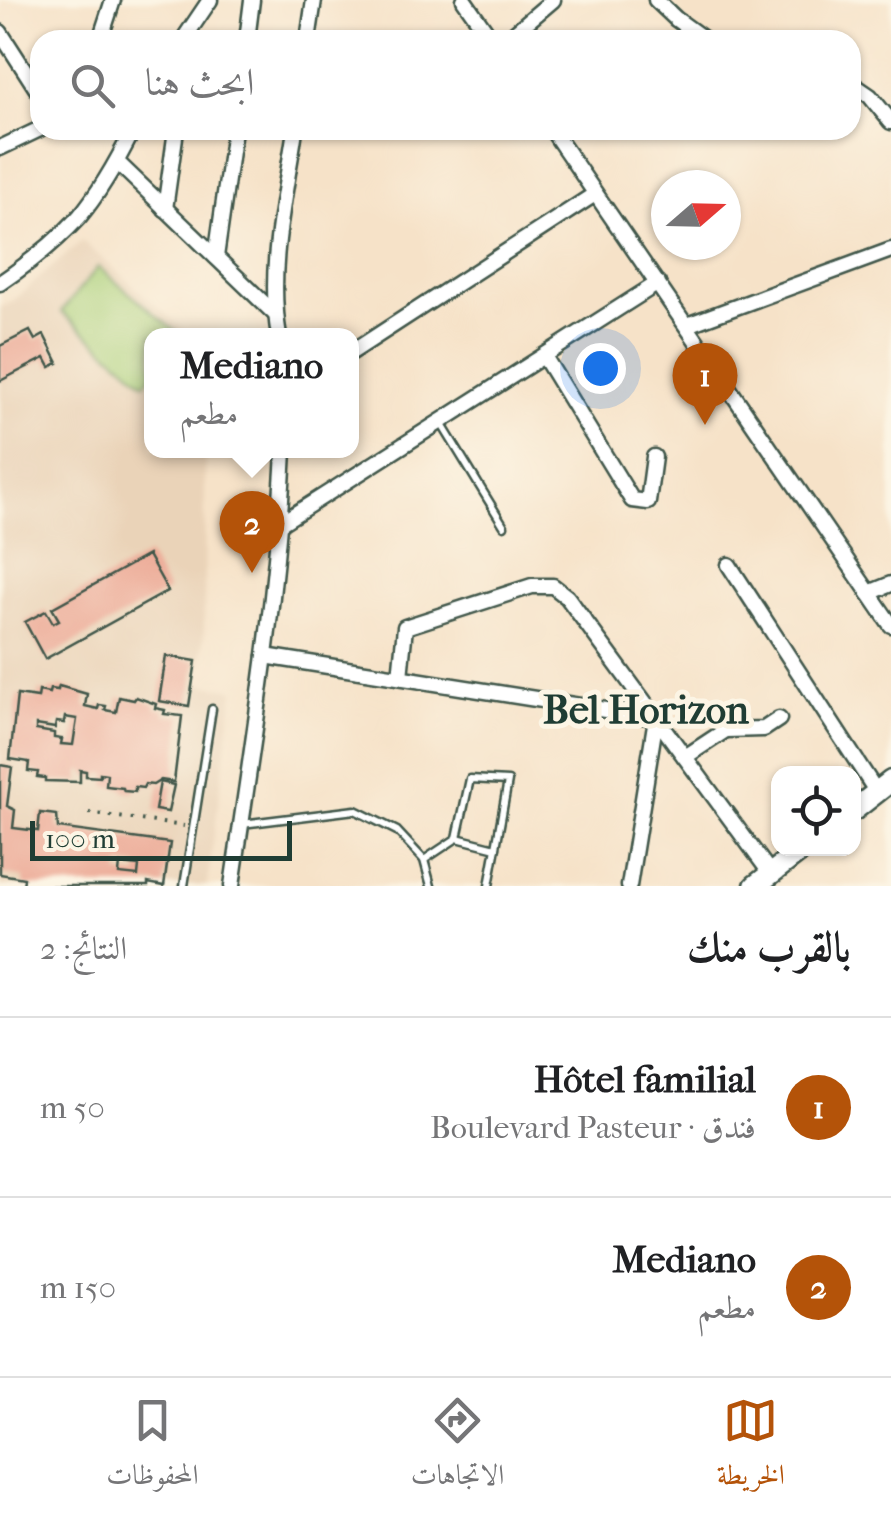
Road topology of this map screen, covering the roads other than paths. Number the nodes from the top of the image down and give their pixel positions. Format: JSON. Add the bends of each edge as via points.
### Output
{"nodes":[{"id":1,"x":114,"y":0,"type":"edge"},
{"id":2,"x":210,"y":0,"type":"edge"},
{"id":3,"x":252,"y":0,"type":"edge"},
{"id":4,"x":314,"y":0,"type":"edge"},
{"id":5,"x":464,"y":0,"type":"edge"},
{"id":6,"x":553,"y":0,"type":"edge"},
{"id":7,"x":656,"y":0,"type":"edge"},
{"id":8,"x":103,"y":30,"type":"edge"},
{"id":9,"x":190,"y":30,"type":"edge"},
{"id":10,"x":248,"y":30,"type":"edge"},
{"id":11,"x":310,"y":30,"type":"edge"},
{"id":12,"x":485,"y":30,"type":"edge"},
{"id":13,"x":518,"y":30,"type":"edge"},
{"id":14,"x":692,"y":30,"type":"edge"},
{"id":15,"x":0,"y":32,"type":"edge"},
{"id":16,"x":30,"y":78,"type":"edge"},
{"id":17,"x":861,"y":90,"type":"edge"},
{"id":18,"x":891,"y":122,"type":"edge"},
{"id":19,"x":30,"y":134,"type":"edge"},
{"id":20,"x":128,"y":140,"type":"edge"},
{"id":21,"x":175,"y":140,"type":"edge"},
{"id":22,"x":233,"y":140,"type":"edge"},
{"id":23,"x":293,"y":140,"type":"edge"},
{"id":24,"x":559,"y":140,"type":"edge"},
{"id":25,"x":0,"y":148,"type":"edge"},
{"id":26,"x":116,"y":162,"type":"junction"},
{"id":27,"x":595,"y":194,"type":"junction"},
{"id":28,"x":166,"y":209,"type":"junction"},
{"id":29,"x":891,"y":250,"type":"edge"},
{"id":30,"x":216,"y":257,"type":"junction"},
{"id":31,"x":0,"y":283,"type":"edge"},
{"id":32,"x":658,"y":283,"type":"junction"},
{"id":33,"x":275,"y":314,"type":"junction"},
{"id":34,"x":687,"y":325,"type":"junction"},
{"id":35,"x":278,"y":328,"type":"edge"},
{"id":36,"x":359,"y":347,"type":"edge"},
{"id":37,"x":544,"y":356,"type":"junction"},
{"id":38,"x":440,"y":422,"type":"junction"},
{"id":39,"x":654,"y":457,"type":"dead end"},
{"id":40,"x":284,"y":458,"type":"edge"},
{"id":41,"x":281,"y":523,"type":"junction"},
{"id":42,"x":504,"y":526,"type":"dead end"},
{"id":43,"x":729,"y":564,"type":"dead end"},
{"id":44,"x":891,"y":584,"type":"edge"},
{"id":45,"x":869,"y":593,"type":"junction"},
{"id":46,"x":891,"y":626,"type":"edge"},
{"id":47,"x":265,"y":656,"type":"junction"},
{"id":48,"x":400,"y":677,"type":"junction"},
{"id":49,"x":212,"y":710,"type":"dead end"},
{"id":50,"x":656,"y":718,"type":"junction"},
{"id":51,"x":779,"y":718,"type":"dead end"},
{"id":52,"x":685,"y":757,"type":"junction"},
{"id":53,"x":884,"y":786,"type":"edge"},
{"id":54,"x":861,"y":804,"type":"edge"},
{"id":55,"x":240,"y":824,"type":"junction"},
{"id":56,"x":457,"y":838,"type":"junction"},
{"id":57,"x":496,"y":848,"type":"junction"},
{"id":58,"x":794,"y":856,"type":"edge"},
{"id":59,"x":424,"y":860,"type":"junction"},
{"id":60,"x":763,"y":880,"type":"edge"},
{"id":61,"x":184,"y":886,"type":"edge"},
{"id":62,"x":232,"y":886,"type":"edge"},
{"id":63,"x":431,"y":886,"type":"edge"},
{"id":64,"x":489,"y":886,"type":"edge"},
{"id":65,"x":628,"y":886,"type":"edge"}],
"edges":[{"from":1,"to":8,"type":"street"},
{"from":2,"to":9,"type":"street"},
{"from":3,"to":10,"type":"street"},
{"from":4,"to":11,"type":"street"},
{"from":5,"to":12,"type":"street"},
{"from":6,"to":13,"type":"street"},
{"from":7,"to":14,"type":"street"},
{"from":15,"to":16,"type":"street"},
{"from":17,"to":18,"type":"street"},
{"from":19,"to":25,"type":"street"},
{"from":20,"to":26,"type":"street"},
{"from":21,"to":28,"type":"street"},
{"from":22,"to":30,"type":"street"},
{"from":23,"to":33,"type":"street","via":[[275,264]]},
{"from":24,"to":27,"type":"street"},
{"from":26,"to":28,"type":"street"},
{"from":26,"to":31,"type":"street","via":[[79,217]]},
{"from":27,"to":32,"type":"street"},
{"from":27,"to":36,"type":"street"},
{"from":28,"to":30,"type":"street"},
{"from":29,"to":34,"type":"street"},
{"from":30,"to":33,"type":"street"},
{"from":32,"to":34,"type":"street"},
{"from":32,"to":37,"type":"street"},
{"from":33,"to":35,"type":"street"},
{"from":34,"to":45,"type":"street"},
{"from":37,"to":38,"type":"street"},
{"from":37,"to":39,"type":"street","via":[[632,500],[648,502]]},
{"from":38,"to":41,"type":"street"},
{"from":38,"to":42,"type":"lane"},
{"from":40,"to":41,"type":"street"},
{"from":41,"to":47,"type":"street"},
{"from":43,"to":53,"type":"street"},
{"from":44,"to":45,"type":"street"},
{"from":45,"to":46,"type":"street"},
{"from":47,"to":48,"type":"street"},
{"from":47,"to":55,"type":"street"},
{"from":48,"to":50,"type":"street"},
{"from":48,"to":50,"type":"street","via":[[405,628],[532,586],[552,586]]},
{"from":49,"to":61,"type":"lane"},
{"from":50,"to":52,"type":"street"},
{"from":50,"to":65,"type":"street"},
{"from":51,"to":52,"type":"street","via":[[764,729],[726,730]]},
{"from":52,"to":60,"type":"street"},
{"from":53,"to":54,"type":"main road"},
{"from":55,"to":59,"type":"lane","via":[[356,810],[397,831]]},
{"from":55,"to":62,"type":"street"},
{"from":56,"to":57,"type":"lane"},
{"from":56,"to":57,"type":"lane","via":[[470,779],[508,781]]},
{"from":56,"to":59,"type":"lane"},
{"from":57,"to":64,"type":"lane"},
{"from":58,"to":60,"type":"main road"},
{"from":59,"to":63,"type":"lane"}]}
